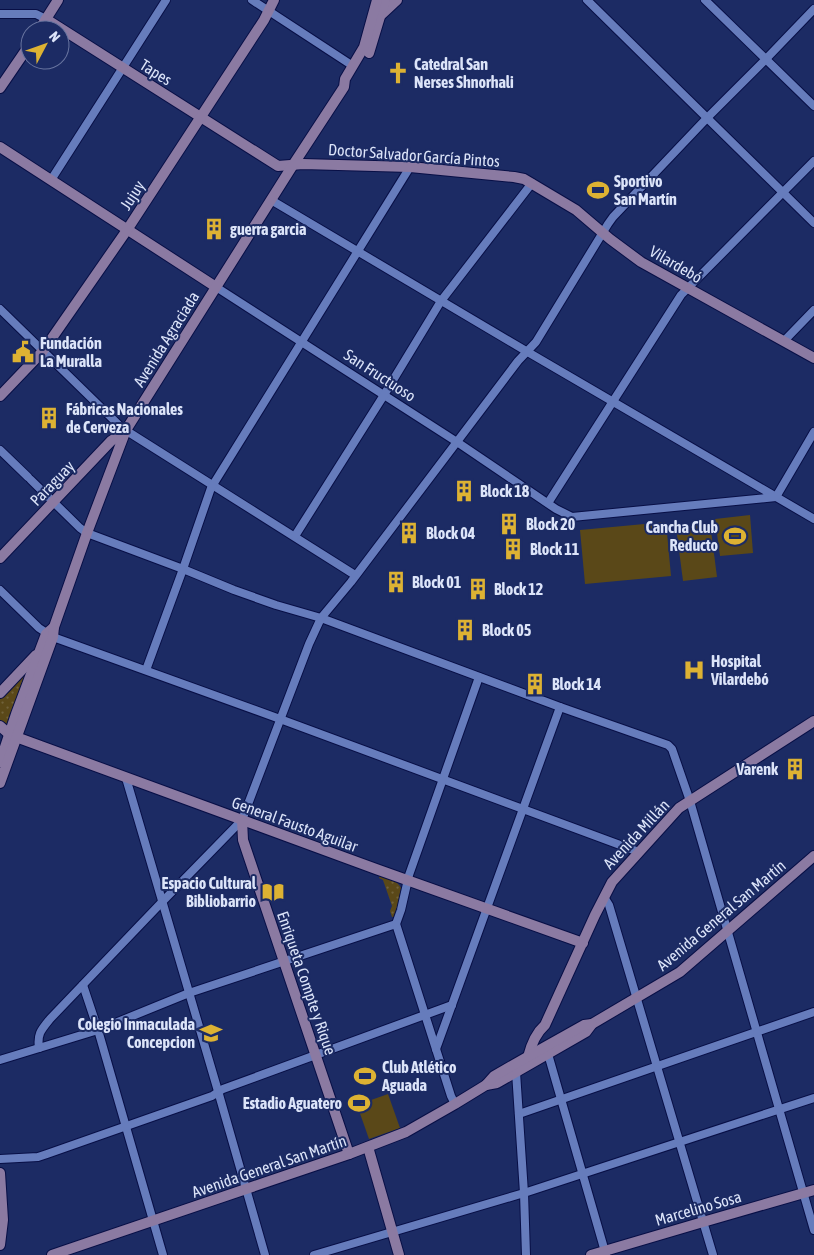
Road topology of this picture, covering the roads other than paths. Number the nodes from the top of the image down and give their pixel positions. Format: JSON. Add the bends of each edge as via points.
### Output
{"nodes":[{"id":1,"x":58,"y":0,"type":"edge"},
{"id":2,"x":166,"y":0,"type":"edge"},
{"id":3,"x":252,"y":0,"type":"edge"},
{"id":4,"x":274,"y":0,"type":"edge"},
{"id":5,"x":377,"y":0,"type":"edge"},
{"id":6,"x":385,"y":0,"type":"edge"},
{"id":7,"x":396,"y":0,"type":"edge"},
{"id":8,"x":587,"y":0,"type":"edge"},
{"id":9,"x":705,"y":0,"type":"edge"},
{"id":10,"x":814,"y":9,"type":"edge"},
{"id":11,"x":268,"y":11,"type":"junction"},
{"id":12,"x":0,"y":14,"type":"edge"},
{"id":13,"x":380,"y":17,"type":"junction"},
{"id":14,"x":46,"y":19,"type":"junction"},
{"id":15,"x":20,"y":59,"type":"edge"},
{"id":16,"x":766,"y":59,"type":"junction"},
{"id":17,"x":353,"y":66,"type":"junction"},
{"id":18,"x":123,"y":69,"type":"junction"},
{"id":19,"x":344,"y":87,"type":"junction"},
{"id":20,"x":0,"y":88,"type":"edge"},
{"id":21,"x":814,"y":106,"type":"edge"},
{"id":22,"x":200,"y":118,"type":"junction"},
{"id":23,"x":707,"y":118,"type":"junction"},
{"id":24,"x":0,"y":147,"type":"edge"},
{"id":25,"x":814,"y":161,"type":"edge"},
{"id":26,"x":293,"y":165,"type":"junction"},
{"id":27,"x":410,"y":167,"type":"junction"},
{"id":28,"x":52,"y":180,"type":"junction"},
{"id":29,"x":532,"y":184,"type":"junction"},
{"id":30,"x":782,"y":193,"type":"junction"},
{"id":31,"x":271,"y":200,"type":"junction"},
{"id":32,"x":814,"y":223,"type":"edge"},
{"id":33,"x":127,"y":230,"type":"junction"},
{"id":34,"x":603,"y":233,"type":"junction"},
{"id":35,"x":358,"y":252,"type":"junction"},
{"id":36,"x":216,"y":287,"type":"junction"},
{"id":37,"x":688,"y":288,"type":"junction"},
{"id":38,"x":441,"y":301,"type":"junction"},
{"id":39,"x":0,"y":309,"type":"edge"},
{"id":40,"x":814,"y":310,"type":"edge"},
{"id":41,"x":784,"y":341,"type":"junction"},
{"id":42,"x":302,"y":342,"type":"junction"},
{"id":43,"x":43,"y":351,"type":"junction"},
{"id":44,"x":526,"y":351,"type":"junction"},
{"id":45,"x":814,"y":358,"type":"edge"},
{"id":46,"x":384,"y":395,"type":"junction"},
{"id":47,"x":0,"y":396,"type":"edge"},
{"id":48,"x":613,"y":402,"type":"junction"},
{"id":49,"x":126,"y":430,"type":"junction"},
{"id":50,"x":813,"y":434,"type":"edge"},
{"id":51,"x":457,"y":442,"type":"junction"},
{"id":52,"x":0,"y":450,"type":"edge"},
{"id":53,"x":213,"y":485,"type":"junction"},
{"id":54,"x":776,"y":497,"type":"junction"},
{"id":55,"x":54,"y":502,"type":"junction"},
{"id":56,"x":548,"y":503,"type":"junction"},
{"id":57,"x":814,"y":519,"type":"edge"},
{"id":58,"x":87,"y":533,"type":"junction"},
{"id":59,"x":295,"y":536,"type":"junction"},
{"id":60,"x":0,"y":558,"type":"edge"},
{"id":61,"x":183,"y":569,"type":"junction"},
{"id":62,"x":355,"y":576,"type":"junction"},
{"id":63,"x":0,"y":590,"type":"edge"},
{"id":64,"x":321,"y":618,"type":"junction"},
{"id":65,"x":51,"y":632,"type":"junction"},
{"id":66,"x":40,"y":650,"type":"junction"},
{"id":67,"x":146,"y":670,"type":"junction"},
{"id":68,"x":479,"y":677,"type":"junction"},
{"id":69,"x":0,"y":693,"type":"edge"},
{"id":70,"x":560,"y":707,"type":"junction"},
{"id":71,"x":280,"y":719,"type":"junction"},
{"id":72,"x":814,"y":721,"type":"edge"},
{"id":73,"x":0,"y":726,"type":"edge"},
{"id":74,"x":13,"y":736,"type":"junction"},
{"id":75,"x":0,"y":762,"type":"edge"},
{"id":76,"x":126,"y":778,"type":"junction"},
{"id":77,"x":443,"y":779,"type":"junction"},
{"id":78,"x":0,"y":783,"type":"edge"},
{"id":79,"x":690,"y":800,"type":"junction"},
{"id":80,"x":523,"y":809,"type":"junction"},
{"id":81,"x":242,"y":820,"type":"junction"},
{"id":82,"x":229,"y":834,"type":"junction"},
{"id":83,"x":243,"y":840,"type":"junction"},
{"id":84,"x":639,"y":852,"type":"junction"},
{"id":85,"x":814,"y":856,"type":"edge"},
{"id":86,"x":408,"y":880,"type":"junction"},
{"id":87,"x":604,"y":897,"type":"junction"},
{"id":88,"x":162,"y":902,"type":"junction"},
{"id":89,"x":486,"y":908,"type":"junction"},
{"id":90,"x":396,"y":924,"type":"junction"},
{"id":91,"x":727,"y":932,"type":"junction"},
{"id":92,"x":583,"y":943,"type":"junction"},
{"id":93,"x":284,"y":960,"type":"junction"},
{"id":94,"x":83,"y":985,"type":"junction"},
{"id":95,"x":189,"y":992,"type":"junction"},
{"id":96,"x":637,"y":998,"type":"junction"},
{"id":97,"x":452,"y":1005,"type":"junction"},
{"id":98,"x":814,"y":1012,"type":"edge"},
{"id":99,"x":426,"y":1015,"type":"junction"},
{"id":100,"x":545,"y":1025,"type":"junction"},
{"id":101,"x":98,"y":1030,"type":"junction"},
{"id":102,"x":756,"y":1032,"type":"junction"},
{"id":103,"x":39,"y":1048,"type":"junction"},
{"id":104,"x":436,"y":1049,"type":"junction"},
{"id":105,"x":544,"y":1053,"type":"junction"},
{"id":106,"x":316,"y":1055,"type":"junction"},
{"id":107,"x":528,"y":1057,"type":"junction"},
{"id":108,"x":0,"y":1060,"type":"edge"},
{"id":109,"x":657,"y":1066,"type":"junction"},
{"id":110,"x":516,"y":1072,"type":"junction"},
{"id":111,"x":486,"y":1085,"type":"junction"},
{"id":112,"x":219,"y":1092,"type":"junction"},
{"id":113,"x":814,"y":1098,"type":"edge"},
{"id":114,"x":560,"y":1099,"type":"junction"},
{"id":115,"x":455,"y":1104,"type":"junction"},
{"id":116,"x":778,"y":1110,"type":"junction"},
{"id":117,"x":519,"y":1114,"type":"junction"},
{"id":118,"x":125,"y":1127,"type":"junction"},
{"id":119,"x":680,"y":1142,"type":"junction"},
{"id":120,"x":368,"y":1147,"type":"junction"},
{"id":121,"x":350,"y":1154,"type":"junction"},
{"id":122,"x":0,"y":1159,"type":"edge"},
{"id":123,"x":0,"y":1173,"type":"edge"},
{"id":124,"x":582,"y":1175,"type":"junction"},
{"id":125,"x":245,"y":1190,"type":"junction"},
{"id":126,"x":814,"y":1190,"type":"edge"},
{"id":127,"x":524,"y":1193,"type":"junction"},
{"id":128,"x":803,"y":1193,"type":"junction"},
{"id":129,"x":152,"y":1221,"type":"junction"},
{"id":130,"x":703,"y":1222,"type":"junction"},
{"id":131,"x":814,"y":1230,"type":"edge"},
{"id":132,"x":392,"y":1232,"type":"junction"},
{"id":133,"x":0,"y":1245,"type":"edge"},
{"id":134,"x":606,"y":1253,"type":"edge"},
{"id":135,"x":52,"y":1255,"type":"edge"},
{"id":136,"x":163,"y":1255,"type":"edge"},
{"id":137,"x":265,"y":1255,"type":"edge"},
{"id":138,"x":314,"y":1255,"type":"edge"},
{"id":139,"x":399,"y":1255,"type":"edge"},
{"id":140,"x":526,"y":1255,"type":"edge"},
{"id":141,"x":591,"y":1255,"type":"edge"},
{"id":142,"x":713,"y":1255,"type":"edge"}],
"edges":[{"from":1,"to":14,"type":"street"},
{"from":2,"to":18,"type":"street"},
{"from":3,"to":11,"type":"street"},
{"from":4,"to":11,"type":"street","name":"Jujuy"},
{"from":5,"to":17,"type":"street","name":"Avenida Agraciada","via":[[364,46]]},
{"from":6,"to":13,"type":"street","name":"Avenida Agraciada"},
{"from":7,"to":13,"type":"street"},
{"from":8,"to":23,"type":"street"},
{"from":9,"to":16,"type":"street"},
{"from":10,"to":16,"type":"street"},
{"from":11,"to":17,"type":"street"},
{"from":11,"to":22,"type":"street","name":"Jujuy"},
{"from":12,"to":14,"type":"street","name":"Tapes","via":[[36,14]]},
{"from":13,"to":19,"type":"street","name":"Avenida Agraciada","via":[[367,56],[350,84]]},
{"from":14,"to":18,"type":"street","name":"Tapes"},
{"from":15,"to":20,"type":"street"},
{"from":16,"to":21,"type":"street"},
{"from":16,"to":23,"type":"street"},
{"from":17,"to":19,"type":"street","name":"Avenida Agraciada"},
{"from":18,"to":22,"type":"street","name":"Tapes"},
{"from":18,"to":28,"type":"street"},
{"from":19,"to":26,"type":"street","name":"Avenida Agraciada"},
{"from":22,"to":26,"type":"street","name":"Tapes","via":[[278,166]]},
{"from":22,"to":33,"type":"street","name":"Jujuy"},
{"from":23,"to":30,"type":"street"},
{"from":23,"to":34,"type":"street","via":[[613,217]]},
{"from":24,"to":28,"type":"street","name":"San Fructuoso"},
{"from":25,"to":30,"type":"street"},
{"from":26,"to":27,"type":"street","name":"Doctor Salvador García Pintos"},
{"from":26,"to":31,"type":"street","name":"Avenida Agraciada"},
{"from":27,"to":29,"type":"street","name":"Doctor Salvador García Pintos","via":[[514,177]]},
{"from":27,"to":35,"type":"street"},
{"from":28,"to":33,"type":"street","name":"San Fructuoso"},
{"from":29,"to":34,"type":"street","name":"Vilardebó","via":[[576,210]]},
{"from":29,"to":38,"type":"street"},
{"from":30,"to":32,"type":"street"},
{"from":30,"to":37,"type":"street"},
{"from":31,"to":35,"type":"street"},
{"from":31,"to":36,"type":"street","name":"Avenida Agraciada"},
{"from":33,"to":36,"type":"street","name":"San Fructuoso"},
{"from":33,"to":43,"type":"street","name":"Jujuy"},
{"from":34,"to":37,"type":"street","name":"Vilardebó","via":[[629,254]]},
{"from":34,"to":44,"type":"street","via":[[536,342]]},
{"from":35,"to":38,"type":"street"},
{"from":35,"to":42,"type":"street"},
{"from":36,"to":42,"type":"street","name":"San Fructuoso"},
{"from":36,"to":49,"type":"street","name":"Avenida Agraciada"},
{"from":37,"to":41,"type":"street","name":"Vilardebó"},
{"from":37,"to":48,"type":"street"},
{"from":38,"to":44,"type":"street"},
{"from":38,"to":46,"type":"street"},
{"from":39,"to":43,"type":"street"},
{"from":40,"to":41,"type":"street"},
{"from":41,"to":45,"type":"street","name":"Vilardebó"},
{"from":42,"to":46,"type":"street","name":"San Fructuoso"},
{"from":42,"to":53,"type":"street"},
{"from":43,"to":47,"type":"street","name":"Jujuy"},
{"from":43,"to":49,"type":"street"},
{"from":44,"to":48,"type":"street"},
{"from":44,"to":51,"type":"street"},
{"from":46,"to":51,"type":"street","name":"San Fructuoso"},
{"from":46,"to":59,"type":"street"},
{"from":48,"to":54,"type":"street"},
{"from":48,"to":56,"type":"street"},
{"from":49,"to":53,"type":"street"},
{"from":49,"to":55,"type":"street","name":"Paraguay","via":[[111,441]]},
{"from":49,"to":58,"type":"street","name":"Avenida Agraciada"},
{"from":50,"to":54,"type":"street"},
{"from":51,"to":56,"type":"street","name":"San Fructuoso"},
{"from":51,"to":62,"type":"street"},
{"from":52,"to":55,"type":"street"},
{"from":53,"to":59,"type":"street"},
{"from":53,"to":61,"type":"street"},
{"from":54,"to":56,"type":"street","name":"San Fructuoso","via":[[572,517]]},
{"from":54,"to":57,"type":"street"},
{"from":55,"to":58,"type":"street"},
{"from":55,"to":60,"type":"street","name":"Paraguay"},
{"from":58,"to":61,"type":"street"},
{"from":58,"to":65,"type":"street","name":"Avenida Agraciada"},
{"from":59,"to":62,"type":"street"},
{"from":61,"to":64,"type":"street","via":[[259,599]]},
{"from":61,"to":67,"type":"street"},
{"from":62,"to":64,"type":"street"},
{"from":63,"to":65,"type":"street"},
{"from":64,"to":68,"type":"street"},
{"from":64,"to":71,"type":"street"},
{"from":65,"to":66,"type":"street","name":"Avenida Agraciada"},
{"from":65,"to":67,"type":"street"},
{"from":65,"to":74,"type":"street","name":"Avenida Agraciada"},
{"from":66,"to":69,"type":"street"},
{"from":66,"to":74,"type":"street","name":"Avenida Agraciada"},
{"from":67,"to":71,"type":"street"},
{"from":68,"to":70,"type":"street"},
{"from":68,"to":77,"type":"street"},
{"from":70,"to":79,"type":"street","via":[[668,745]]},
{"from":70,"to":80,"type":"street"},
{"from":71,"to":77,"type":"street"},
{"from":71,"to":81,"type":"street"},
{"from":72,"to":79,"type":"street","name":"Avenida Millán"},
{"from":73,"to":74,"type":"street","name":"General Fausto Aguilar"},
{"from":74,"to":75,"type":"street","name":"Avenida Agraciada"},
{"from":74,"to":76,"type":"street","name":"General Fausto Aguilar"},
{"from":74,"to":78,"type":"street","name":"Avenida Agraciada"},
{"from":76,"to":81,"type":"street","name":"General Fausto Aguilar"},
{"from":76,"to":88,"type":"street"},
{"from":77,"to":80,"type":"street"},
{"from":77,"to":86,"type":"street"},
{"from":79,"to":84,"type":"street","name":"Avenida Millán"},
{"from":79,"to":91,"type":"street"},
{"from":80,"to":84,"type":"street"},
{"from":80,"to":89,"type":"street"},
{"from":81,"to":82,"type":"street"},
{"from":81,"to":83,"type":"street","name":"Enriqueta Compte y Rique"},
{"from":81,"to":86,"type":"street","name":"General Fausto Aguilar"},
{"from":82,"to":83,"type":"street","via":[[237,834]]},
{"from":82,"to":88,"type":"street"},
{"from":83,"to":93,"type":"street","name":"Enriqueta Compte y Rique"},
{"from":84,"to":87,"type":"street","name":"Avenida Millán","via":[[612,882]]},
{"from":85,"to":91,"type":"street","name":"Avenida General San Martín"},
{"from":86,"to":89,"type":"street","name":"General Fausto Aguilar"},
{"from":86,"to":90,"type":"street"},
{"from":87,"to":92,"type":"street","name":"Avenida Millán"},
{"from":87,"to":96,"type":"street"},
{"from":88,"to":94,"type":"street"},
{"from":88,"to":95,"type":"street"},
{"from":89,"to":92,"type":"street","name":"General Fausto Aguilar"},
{"from":89,"to":97,"type":"street"},
{"from":90,"to":93,"type":"street"},
{"from":90,"to":99,"type":"street"},
{"from":91,"to":96,"type":"street","name":"Avenida General San Martín","via":[[680,972]]},
{"from":91,"to":102,"type":"street"},
{"from":92,"to":100,"type":"street","name":"Avenida Millán"},
{"from":93,"to":95,"type":"street"},
{"from":93,"to":106,"type":"street","name":"Enriqueta Compte y Rique"},
{"from":94,"to":101,"type":"street"},
{"from":94,"to":103,"type":"street","via":[[43,1028],[39,1034]]},
{"from":95,"to":101,"type":"street"},
{"from":95,"to":112,"type":"street"},
{"from":96,"to":105,"type":"street","name":"Avenida General San Martín","via":[[592,1024],[584,1025]]},
{"from":96,"to":109,"type":"street"},
{"from":97,"to":99,"type":"street"},
{"from":97,"to":104,"type":"street"},
{"from":98,"to":102,"type":"street"},
{"from":99,"to":104,"type":"street"},
{"from":99,"to":106,"type":"street"},
{"from":100,"to":105,"type":"street","name":"Avenida Millán"},
{"from":100,"to":107,"type":"street","name":"Avenida Millán"},
{"from":101,"to":103,"type":"street"},
{"from":101,"to":118,"type":"street"},
{"from":102,"to":109,"type":"street"},
{"from":102,"to":116,"type":"street"},
{"from":103,"to":108,"type":"street"},
{"from":104,"to":115,"type":"street"},
{"from":105,"to":107,"type":"street","name":"Avenida General San Martín"},
{"from":105,"to":110,"type":"street","name":"Avenida General San Martín"},
{"from":105,"to":114,"type":"street"},
{"from":106,"to":112,"type":"street"},
{"from":106,"to":121,"type":"street","name":"Enriqueta Compte y Rique"},
{"from":107,"to":111,"type":"street","name":"Avenida General San Martín","via":[[494,1076]]},
{"from":109,"to":114,"type":"street"},
{"from":109,"to":119,"type":"street"},
{"from":110,"to":111,"type":"street","name":"Avenida General San Martín","via":[[497,1083]]},
{"from":110,"to":117,"type":"street"},
{"from":111,"to":115,"type":"street","name":"Avenida General San Martín"},
{"from":112,"to":118,"type":"street"},
{"from":112,"to":125,"type":"street"},
{"from":113,"to":116,"type":"street"},
{"from":114,"to":117,"type":"street"},
{"from":114,"to":124,"type":"street"},
{"from":115,"to":120,"type":"street","name":"Avenida General San Martín","via":[[406,1132]]},
{"from":116,"to":119,"type":"street"},
{"from":116,"to":128,"type":"street"},
{"from":117,"to":127,"type":"street"},
{"from":118,"to":122,"type":"street","via":[[38,1157]]},
{"from":118,"to":129,"type":"street"},
{"from":119,"to":124,"type":"street"},
{"from":119,"to":130,"type":"street"},
{"from":120,"to":121,"type":"street","name":"Avenida General San Martín"},
{"from":120,"to":132,"type":"street"},
{"from":121,"to":125,"type":"street","name":"Avenida General San Martín"},
{"from":123,"to":133,"type":"street","via":[[3,1230]]},
{"from":124,"to":127,"type":"street"},
{"from":124,"to":134,"type":"street"},
{"from":125,"to":129,"type":"street","name":"Avenida General San Martín"},
{"from":125,"to":137,"type":"street"},
{"from":126,"to":128,"type":"street","name":"Marcelino Sosa"},
{"from":127,"to":132,"type":"street"},
{"from":127,"to":140,"type":"street"},
{"from":128,"to":130,"type":"street","name":"Marcelino Sosa"},
{"from":128,"to":131,"type":"street"},
{"from":129,"to":135,"type":"street","name":"Avenida General San Martín"},
{"from":129,"to":136,"type":"street"},
{"from":130,"to":134,"type":"street","name":"Marcelino Sosa"},
{"from":130,"to":142,"type":"street"},
{"from":132,"to":138,"type":"street"},
{"from":132,"to":139,"type":"street"},
{"from":134,"to":141,"type":"street","name":"Marcelino Sosa"}]}
